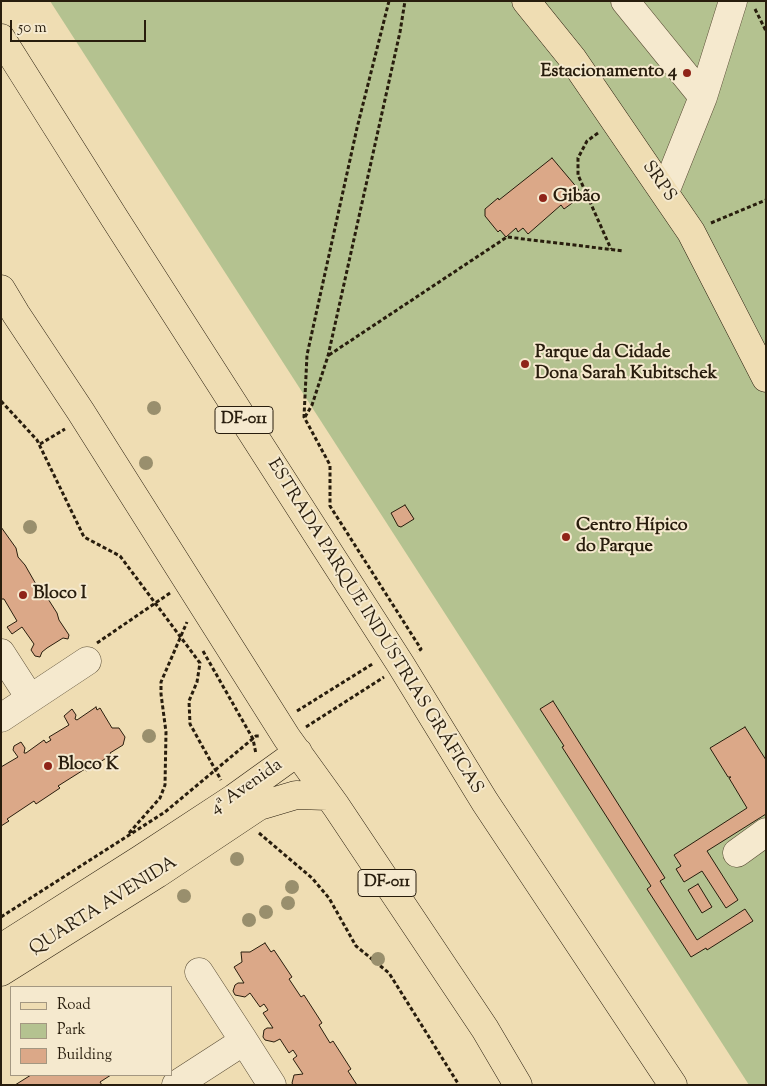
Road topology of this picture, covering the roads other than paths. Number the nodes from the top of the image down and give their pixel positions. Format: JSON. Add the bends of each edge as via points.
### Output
{"nodes":[{"id":1,"x":526,"y":1,"type":"edge"},
{"id":2,"x":625,"y":1,"type":"edge"},
{"id":3,"x":733,"y":1,"type":"edge"},
{"id":4,"x":1,"y":38,"type":"edge"},
{"id":5,"x":703,"y":97,"type":"junction"},
{"id":6,"x":665,"y":192,"type":"junction"},
{"id":7,"x":1,"y":290,"type":"edge"},
{"id":8,"x":766,"y":378,"type":"edge"},
{"id":9,"x":1,"y":652,"type":"edge"},
{"id":10,"x":87,"y":660,"type":"dead end"},
{"id":11,"x":30,"y":698,"type":"junction"},
{"id":12,"x":1,"y":718,"type":"edge"},
{"id":13,"x":292,"y":745,"type":"junction"},
{"id":14,"x":328,"y":796,"type":"junction"},
{"id":15,"x":238,"y":807,"type":"junction"},
{"id":16,"x":201,"y":832,"type":"junction"},
{"id":17,"x":766,"y":832,"type":"edge"},
{"id":18,"x":737,"y":853,"type":"dead end"},
{"id":19,"x":1,"y":948,"type":"edge"},
{"id":20,"x":1,"y":972,"type":"edge"},
{"id":21,"x":199,"y":972,"type":"dead end"},
{"id":22,"x":244,"y":1041,"type":"junction"},
{"id":23,"x":176,"y":1085,"type":"edge"},
{"id":24,"x":272,"y":1085,"type":"edge"},
{"id":25,"x":518,"y":1085,"type":"edge"},
{"id":26,"x":673,"y":1085,"type":"edge"}],
"edges":[{"from":1,"to":6,"type":"main road","name":"SRPS","via":[[572,58]]},
{"from":2,"to":5,"type":"street"},
{"from":3,"to":5,"type":"street"},
{"from":4,"to":26,"type":"main road","name":"ESTRADA PARQUE INDÚSTRIAS GRÁFICAS","number":"DF-011","via":[[485,802]]},
{"from":5,"to":6,"type":"street"},
{"from":6,"to":8,"type":"main road","name":"SRPS","via":[[691,232]]},
{"from":7,"to":13,"type":"main road","number":"DF-011"},
{"from":9,"to":11,"type":"street"},
{"from":10,"to":11,"type":"street"},
{"from":11,"to":12,"type":"street"},
{"from":13,"to":14,"type":"main road","number":"DF-011"},
{"from":13,"to":15,"type":"main road","name":"4ª Avenida"},
{"from":14,"to":15,"type":"main road","name":"4ª Avenida","via":[[296,795],[259,806]]},
{"from":14,"to":25,"type":"main road","number":"DF-011","via":[[485,1030]]},
{"from":15,"to":16,"type":"main road","name":"4ª Avenida"},
{"from":16,"to":19,"type":"main road","name":"QUARTA AVENIDA","via":[[142,859]]},
{"from":16,"to":20,"type":"main road","name":"QUARTA AVENIDA"},
{"from":17,"to":18,"type":"street"},
{"from":21,"to":22,"type":"street"},
{"from":22,"to":23,"type":"street"},
{"from":22,"to":24,"type":"street"}]}
